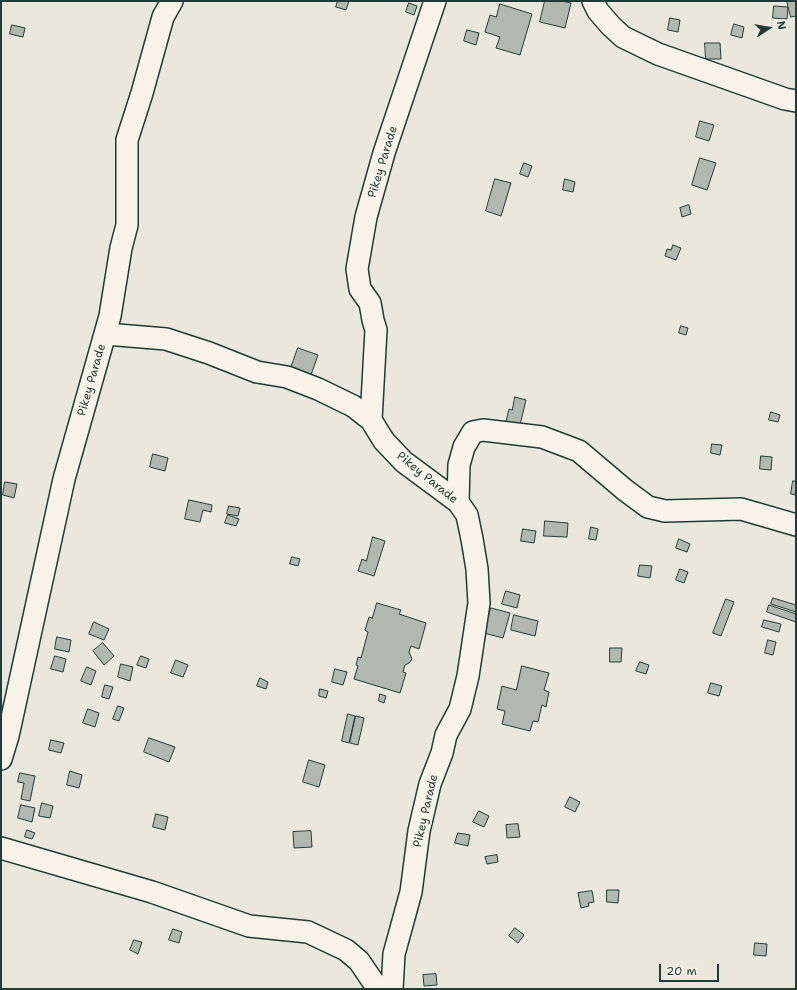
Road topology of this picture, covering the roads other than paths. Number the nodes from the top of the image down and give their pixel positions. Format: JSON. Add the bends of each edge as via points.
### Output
{"nodes":[{"id":1,"x":172,"y":1,"type":"edge"},
{"id":2,"x":435,"y":1,"type":"edge"},
{"id":3,"x":593,"y":1,"type":"edge"},
{"id":4,"x":796,"y":101,"type":"edge"},
{"id":5,"x":106,"y":334,"type":"junction"},
{"id":6,"x":371,"y":420,"type":"junction"},
{"id":7,"x":458,"y":502,"type":"junction"},
{"id":8,"x":796,"y":525,"type":"edge"},
{"id":9,"x":5,"y":736,"type":"edge"},
{"id":10,"x":1,"y":759,"type":"edge"},
{"id":11,"x":1,"y":848,"type":"edge"},
{"id":12,"x":378,"y":989,"type":"edge"},
{"id":13,"x":392,"y":989,"type":"edge"}],
"edges":[{"from":1,"to":5,"type":"street","name":"Pikey Parade","via":[[163,17],[127,140],[127,225]]},
{"from":2,"to":6,"type":"street","name":"Pikey Parade","via":[[384,154],[366,217],[357,269],[360,289],[370,303],[376,330]]},
{"from":3,"to":4,"type":"street","via":[[598,11],[623,37],[658,54]]},
{"from":5,"to":6,"type":"street","via":[[166,339],[257,372],[286,377],[353,406]]},
{"from":5,"to":9,"type":"street","name":"Pikey Parade","via":[[64,479]]},
{"from":6,"to":7,"type":"street","name":"Pikey Parade","via":[[384,441],[404,462]]},
{"from":7,"to":8,"type":"street","via":[[459,465],[464,447],[473,432],[483,430],[542,437],[579,451],[648,507],[665,511],[741,509]]},
{"from":7,"to":13,"type":"street","name":"Pikey Parade","via":[[467,514],[477,570],[479,603],[468,676],[460,708],[446,735],[430,784],[411,892],[394,954]]},
{"from":9,"to":10,"type":"street","name":"Pikey Parade"},
{"from":11,"to":12,"type":"street","via":[[152,892],[249,926],[308,932],[346,950],[358,961]]}]}
